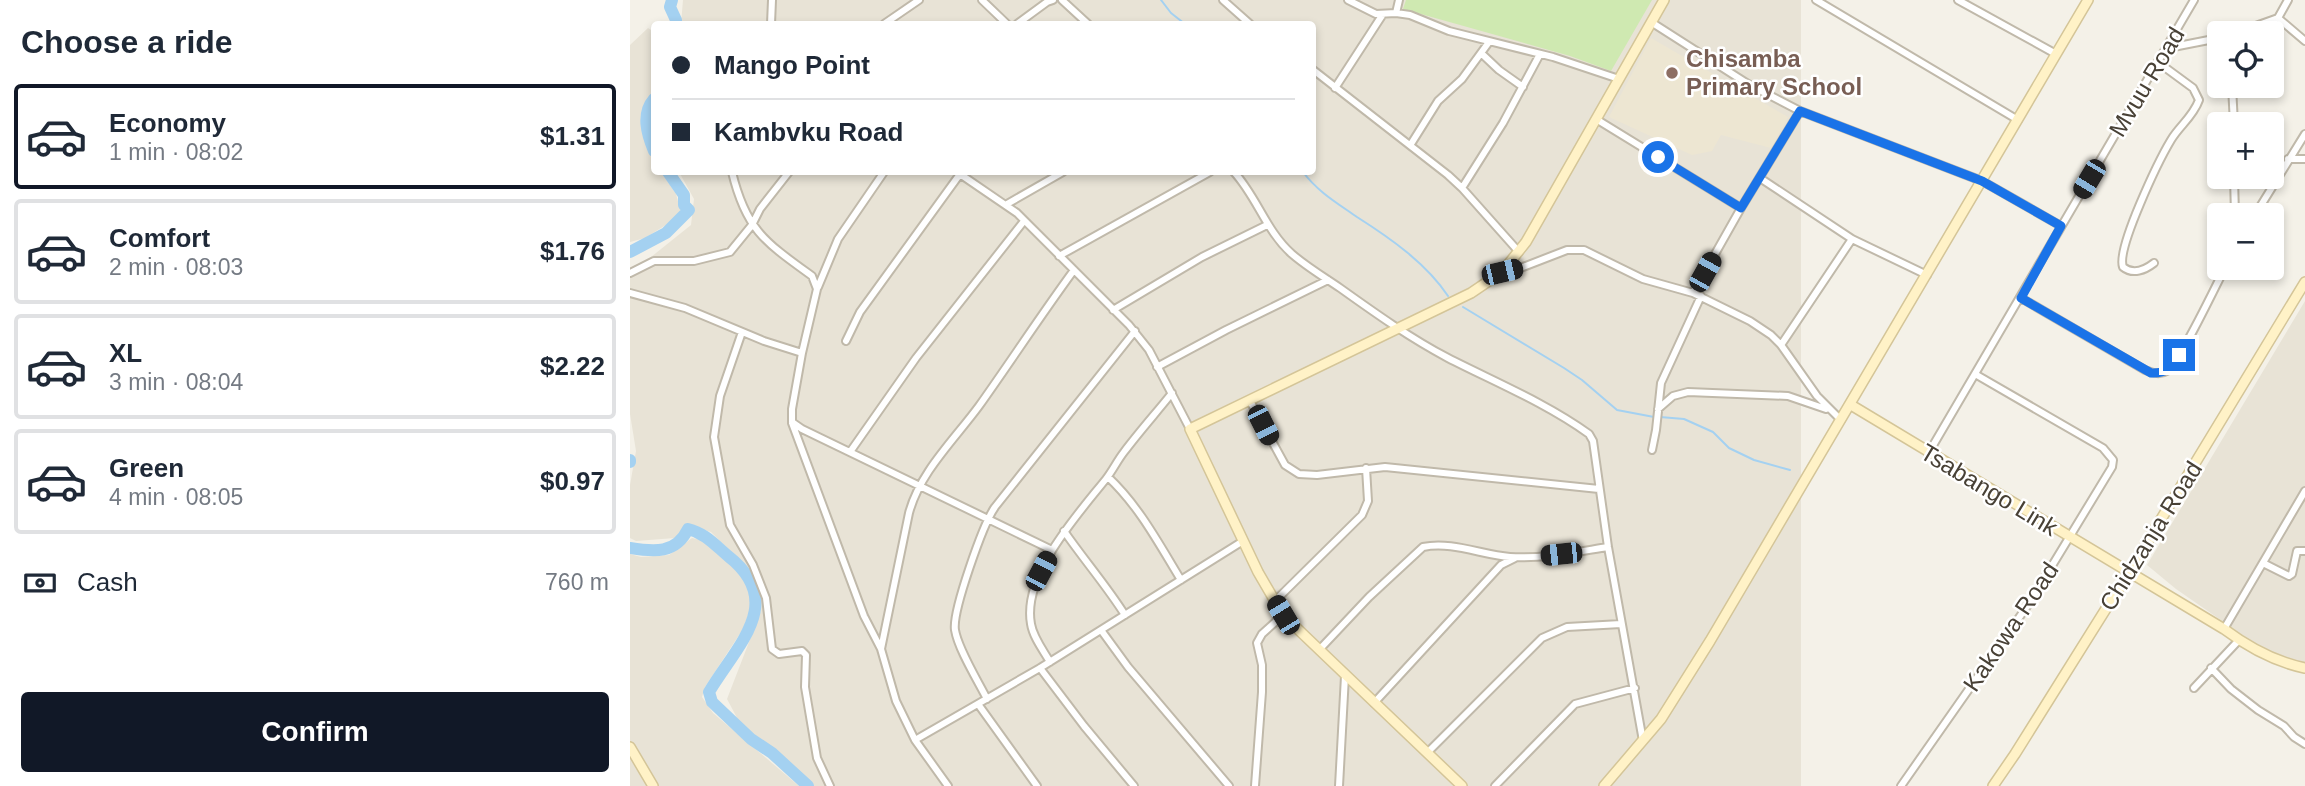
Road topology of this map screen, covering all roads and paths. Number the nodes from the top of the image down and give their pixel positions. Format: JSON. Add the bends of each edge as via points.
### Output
{"nodes":[{"id":1,"x":772,"y":0,"type":"edge"},
{"id":2,"x":919,"y":0,"type":"edge"},
{"id":3,"x":982,"y":0,"type":"edge"},
{"id":4,"x":1053,"y":0,"type":"edge"},
{"id":5,"x":1062,"y":0,"type":"edge"},
{"id":6,"x":1223,"y":0,"type":"edge"},
{"id":7,"x":1348,"y":0,"type":"edge"},
{"id":8,"x":1399,"y":0,"type":"edge"},
{"id":9,"x":1664,"y":0,"type":"edge"},
{"id":10,"x":1816,"y":0,"type":"edge"},
{"id":11,"x":1958,"y":0,"type":"edge"},
{"id":12,"x":2088,"y":0,"type":"edge"},
{"id":13,"x":2194,"y":0,"type":"edge"},
{"id":14,"x":2287,"y":0,"type":"edge"},
{"id":15,"x":1396,"y":13,"type":"junction"},
{"id":16,"x":1383,"y":15,"type":"junction"},
{"id":17,"x":2278,"y":18,"type":"junction"},
{"id":18,"x":771,"y":21,"type":"edge"},
{"id":19,"x":888,"y":21,"type":"edge"},
{"id":20,"x":1004,"y":21,"type":"edge"},
{"id":21,"x":1021,"y":21,"type":"edge"},
{"id":22,"x":1085,"y":21,"type":"edge"},
{"id":23,"x":1247,"y":21,"type":"edge"},
{"id":24,"x":2270,"y":21,"type":"edge"},
{"id":25,"x":1651,"y":22,"type":"junction"},
{"id":26,"x":2207,"y":40,"type":"edge"},
{"id":27,"x":2305,"y":41,"type":"edge"},
{"id":28,"x":1489,"y":42,"type":"junction"},
{"id":29,"x":2168,"y":48,"type":"junction"},
{"id":30,"x":1481,"y":53,"type":"junction"},
{"id":31,"x":1541,"y":54,"type":"junction"},
{"id":32,"x":2056,"y":54,"type":"junction"},
{"id":33,"x":2159,"y":63,"type":"junction"},
{"id":34,"x":1316,"y":72,"type":"edge"},
{"id":35,"x":1619,"y":79,"type":"junction"},
{"id":36,"x":1523,"y":87,"type":"junction"},
{"id":37,"x":1335,"y":88,"type":"junction"},
{"id":38,"x":1800,"y":111,"type":"junction"},
{"id":39,"x":1596,"y":119,"type":"junction"},
{"id":40,"x":2018,"y":120,"type":"junction"},
{"id":41,"x":2305,"y":134,"type":"edge"},
{"id":42,"x":1411,"y":145,"type":"junction"},
{"id":43,"x":2288,"y":159,"type":"junction"},
{"id":44,"x":2305,"y":159,"type":"edge"},
{"id":45,"x":733,"y":175,"type":"edge"},
{"id":46,"x":787,"y":175,"type":"edge"},
{"id":47,"x":882,"y":175,"type":"edge"},
{"id":48,"x":958,"y":175,"type":"edge"},
{"id":49,"x":962,"y":175,"type":"edge"},
{"id":50,"x":1058,"y":175,"type":"edge"},
{"id":51,"x":1205,"y":175,"type":"edge"},
{"id":52,"x":1236,"y":175,"type":"edge"},
{"id":53,"x":1760,"y":178,"type":"junction"},
{"id":54,"x":1982,"y":181,"type":"junction"},
{"id":55,"x":1462,"y":188,"type":"junction"},
{"id":56,"x":2262,"y":203,"type":"edge"},
{"id":57,"x":1007,"y":204,"type":"junction"},
{"id":58,"x":1741,"y":208,"type":"junction"},
{"id":59,"x":1024,"y":221,"type":"junction"},
{"id":60,"x":752,"y":225,"type":"junction"},
{"id":61,"x":1267,"y":225,"type":"junction"},
{"id":62,"x":2061,"y":226,"type":"junction"},
{"id":63,"x":1852,"y":239,"type":"junction"},
{"id":64,"x":1519,"y":252,"type":"junction"},
{"id":65,"x":1059,"y":256,"type":"junction"},
{"id":66,"x":2154,"y":262,"type":"dead end"},
{"id":67,"x":1074,"y":270,"type":"junction"},
{"id":68,"x":1502,"y":272,"type":"junction"},
{"id":69,"x":630,"y":273,"type":"edge"},
{"id":70,"x":1927,"y":275,"type":"junction"},
{"id":71,"x":1328,"y":280,"type":"junction"},
{"id":72,"x":2219,"y":280,"type":"edge"},
{"id":73,"x":2305,"y":282,"type":"edge"},
{"id":74,"x":817,"y":289,"type":"junction"},
{"id":75,"x":630,"y":293,"type":"edge"},
{"id":76,"x":1693,"y":293,"type":"junction"},
{"id":77,"x":1701,"y":296,"type":"junction"},
{"id":78,"x":2021,"y":298,"type":"junction"},
{"id":79,"x":1114,"y":310,"type":"junction"},
{"id":80,"x":1400,"y":328,"type":"junction"},
{"id":81,"x":1135,"y":331,"type":"junction"},
{"id":82,"x":742,"y":332,"type":"junction"},
{"id":83,"x":846,"y":341,"type":"dead end"},
{"id":84,"x":1781,"y":345,"type":"junction"},
{"id":85,"x":802,"y":353,"type":"junction"},
{"id":86,"x":1157,"y":367,"type":"junction"},
{"id":87,"x":1975,"y":374,"type":"junction"},
{"id":88,"x":1172,"y":393,"type":"junction"},
{"id":89,"x":1250,"y":401,"type":"junction"},
{"id":90,"x":1851,"y":405,"type":"junction"},
{"id":91,"x":1658,"y":409,"type":"junction"},
{"id":92,"x":1833,"y":412,"type":"junction"},
{"id":93,"x":1841,"y":420,"type":"junction"},
{"id":94,"x":792,"y":422,"type":"junction"},
{"id":95,"x":1190,"y":429,"type":"junction"},
{"id":96,"x":1652,"y":450,"type":"dead end"},
{"id":97,"x":850,"y":452,"type":"junction"},
{"id":98,"x":1928,"y":454,"type":"junction"},
{"id":99,"x":1366,"y":468,"type":"junction"},
{"id":100,"x":1108,"y":477,"type":"junction"},
{"id":101,"x":920,"y":485,"type":"junction"},
{"id":102,"x":1599,"y":489,"type":"junction"},
{"id":103,"x":2305,"y":491,"type":"edge"},
{"id":104,"x":987,"y":518,"type":"junction"},
{"id":105,"x":1064,"y":531,"type":"junction"},
{"id":106,"x":2070,"y":538,"type":"junction"},
{"id":107,"x":1243,"y":541,"type":"junction"},
{"id":108,"x":1608,"y":547,"type":"junction"},
{"id":109,"x":1052,"y":550,"type":"junction"},
{"id":110,"x":2305,"y":551,"type":"edge"},
{"id":111,"x":1517,"y":557,"type":"junction"},
{"id":112,"x":2263,"y":563,"type":"junction"},
{"id":113,"x":2129,"y":572,"type":"junction"},
{"id":114,"x":1181,"y":580,"type":"junction"},
{"id":115,"x":1275,"y":601,"type":"junction"},
{"id":116,"x":1125,"y":615,"type":"junction"},
{"id":117,"x":1283,"y":615,"type":"junction"},
{"id":118,"x":1621,"y":624,"type":"junction"},
{"id":119,"x":2224,"y":629,"type":"junction"},
{"id":120,"x":1101,"y":630,"type":"junction"},
{"id":121,"x":2239,"y":640,"type":"junction"},
{"id":122,"x":881,"y":649,"type":"junction"},
{"id":123,"x":1319,"y":650,"type":"junction"},
{"id":124,"x":1050,"y":662,"type":"junction"},
{"id":125,"x":1040,"y":668,"type":"junction"},
{"id":126,"x":2211,"y":668,"type":"junction"},
{"id":127,"x":2305,"y":668,"type":"edge"},
{"id":128,"x":1345,"y":676,"type":"junction"},
{"id":129,"x":1635,"y":688,"type":"junction"},
{"id":130,"x":2194,"y":688,"type":"dead end"},
{"id":131,"x":987,"y":699,"type":"junction"},
{"id":132,"x":1374,"y":703,"type":"junction"},
{"id":133,"x":978,"y":704,"type":"junction"},
{"id":134,"x":915,"y":740,"type":"junction"},
{"id":135,"x":1643,"y":741,"type":"junction"},
{"id":136,"x":2305,"y":744,"type":"edge"},
{"id":137,"x":630,"y":749,"type":"edge"},
{"id":138,"x":1427,"y":753,"type":"junction"},
{"id":139,"x":653,"y":786,"type":"edge"},
{"id":140,"x":830,"y":786,"type":"edge"},
{"id":141,"x":948,"y":786,"type":"edge"},
{"id":142,"x":1037,"y":786,"type":"edge"},
{"id":143,"x":1134,"y":786,"type":"edge"},
{"id":144,"x":1229,"y":786,"type":"edge"},
{"id":145,"x":1255,"y":786,"type":"edge"},
{"id":146,"x":1339,"y":786,"type":"edge"},
{"id":147,"x":1462,"y":786,"type":"edge"},
{"id":148,"x":1495,"y":786,"type":"edge"},
{"id":149,"x":1604,"y":786,"type":"edge"},
{"id":150,"x":1901,"y":786,"type":"edge"},
{"id":151,"x":1993,"y":786,"type":"edge"}],
"edges":[{"from":1,"to":18,"type":"street"},
{"from":2,"to":19,"type":"street"},
{"from":3,"to":20,"type":"street"},
{"from":4,"to":21,"type":"street"},
{"from":5,"to":22,"type":"street"},
{"from":6,"to":23,"type":"street"},
{"from":7,"to":16,"type":"street"},
{"from":8,"to":15,"type":"street"},
{"from":9,"to":25,"type":"street"},
{"from":10,"to":40,"type":"street"},
{"from":11,"to":32,"type":"street"},
{"from":12,"to":32,"type":"street"},
{"from":13,"to":29,"type":"street","name":"Mvuu Road"},
{"from":14,"to":17,"type":"street"},
{"from":15,"to":16,"type":"street"},
{"from":15,"to":28,"type":"street"},
{"from":16,"to":37,"type":"street"},
{"from":17,"to":24,"type":"street"},
{"from":17,"to":27,"type":"street"},
{"from":25,"to":35,"type":"street"},
{"from":25,"to":38,"type":"street"},
{"from":26,"to":29,"type":"street"},
{"from":28,"to":30,"type":"street"},
{"from":28,"to":31,"type":"street"},
{"from":29,"to":33,"type":"street","name":"Mvuu Road"},
{"from":30,"to":36,"type":"street"},
{"from":30,"to":42,"type":"street","via":[[1438,101]]},
{"from":31,"to":35,"type":"street"},
{"from":31,"to":36,"type":"street"},
{"from":32,"to":40,"type":"street"},
{"from":33,"to":62,"type":"street","name":"Mvuu Road"},
{"from":33,"to":66,"type":"street","via":[[2193,88],[2199,100],[2163,154],[2120,259],[2123,267],[2133,271]]},
{"from":34,"to":37,"type":"street"},
{"from":35,"to":39,"type":"street"},
{"from":36,"to":55,"type":"street"},
{"from":37,"to":42,"type":"street"},
{"from":38,"to":53,"type":"street"},
{"from":38,"to":54,"type":"street"},
{"from":39,"to":58,"type":"street"},
{"from":39,"to":64,"type":"street"},
{"from":40,"to":54,"type":"street"},
{"from":41,"to":43,"type":"street"},
{"from":42,"to":55,"type":"street"},
{"from":43,"to":44,"type":"street"},
{"from":43,"to":56,"type":"street"},
{"from":45,"to":60,"type":"street"},
{"from":46,"to":60,"type":"street"},
{"from":47,"to":74,"type":"street","via":[[838,239]]},
{"from":48,"to":83,"type":"street","via":[[860,312]]},
{"from":49,"to":57,"type":"street"},
{"from":50,"to":57,"type":"street"},
{"from":51,"to":65,"type":"street"},
{"from":52,"to":61,"type":"street"},
{"from":53,"to":58,"type":"street"},
{"from":53,"to":63,"type":"street"},
{"from":54,"to":62,"type":"street"},
{"from":54,"to":70,"type":"street"},
{"from":55,"to":64,"type":"street"},
{"from":57,"to":59,"type":"street"},
{"from":58,"to":76,"type":"street"},
{"from":59,"to":65,"type":"street"},
{"from":59,"to":97,"type":"street","via":[[930,338]]},
{"from":60,"to":69,"type":"street","via":[[730,252],[694,261],[654,261]]},
{"from":60,"to":74,"type":"street","via":[[812,275]]},
{"from":61,"to":71,"type":"street","via":[[1292,254]]},
{"from":61,"to":79,"type":"street","via":[[1202,257]]},
{"from":62,"to":78,"type":"street","name":"Mvuu Road"},
{"from":63,"to":70,"type":"street"},
{"from":63,"to":84,"type":"street"},
{"from":64,"to":68,"type":"street"},
{"from":65,"to":67,"type":"street"},
{"from":67,"to":79,"type":"street"},
{"from":67,"to":101,"type":"street"},
{"from":68,"to":76,"type":"street","via":[[1567,250],[1584,250],[1643,279]]},
{"from":68,"to":80,"type":"street"},
{"from":70,"to":90,"type":"street"},
{"from":71,"to":80,"type":"street"},
{"from":71,"to":86,"type":"street"},
{"from":72,"to":78,"type":"street","via":[[2179,355],[2163,373],[2145,370]]},
{"from":73,"to":113,"type":"street","name":"Chidzanja Road"},
{"from":74,"to":85,"type":"street"},
{"from":75,"to":82,"type":"street","via":[[685,308]]},
{"from":76,"to":77,"type":"street"},
{"from":77,"to":84,"type":"street","via":[[1750,321]]},
{"from":77,"to":91,"type":"street","via":[[1664,374]]},
{"from":78,"to":87,"type":"street","name":"Mvuu Road"},
{"from":79,"to":81,"type":"street"},
{"from":80,"to":89,"type":"street"},
{"from":80,"to":102,"type":"street","via":[[1589,434]]},
{"from":81,"to":86,"type":"street"},
{"from":81,"to":104,"type":"street"},
{"from":82,"to":85,"type":"street"},
{"from":82,"to":140,"type":"street","via":[[715,425],[730,525],[766,598],[772,649],[779,654],[803,651],[806,655],[805,687],[814,744]]},
{"from":84,"to":92,"type":"street"},
{"from":85,"to":94,"type":"street"},
{"from":86,"to":88,"type":"street"},
{"from":87,"to":98,"type":"street","name":"Mvuu Road"},
{"from":87,"to":106,"type":"street","name":"Kakowa Road","via":[[2109,453],[2113,460],[2109,474]]},
{"from":88,"to":95,"type":"street"},
{"from":88,"to":100,"type":"street"},
{"from":89,"to":95,"type":"street"},
{"from":89,"to":99,"type":"street","via":[[1290,470],[1317,475]]},
{"from":90,"to":93,"type":"street"},
{"from":90,"to":98,"type":"street","name":"Tsabango Link"},
{"from":91,"to":92,"type":"street","via":[[1680,393],[1719,392],[1788,396]]},
{"from":91,"to":96,"type":"street"},
{"from":92,"to":93,"type":"street"},
{"from":93,"to":135,"type":"street","via":[[1704,652]]},
{"from":94,"to":97,"type":"street"},
{"from":94,"to":122,"type":"street","via":[[864,616]]},
{"from":95,"to":107,"type":"street"},
{"from":97,"to":101,"type":"street"},
{"from":98,"to":106,"type":"street","name":"Tsabango Link"},
{"from":99,"to":102,"type":"street","via":[[1406,468]]},
{"from":99,"to":115,"type":"street","via":[[1368,500],[1362,515]]},
{"from":100,"to":105,"type":"street"},
{"from":100,"to":114,"type":"street","via":[[1150,528]]},
{"from":101,"to":104,"type":"street"},
{"from":101,"to":122,"type":"street","via":[[909,513]]},
{"from":102,"to":108,"type":"street"},
{"from":103,"to":112,"type":"street"},
{"from":104,"to":109,"type":"street"},
{"from":104,"to":131,"type":"street","via":[[954,625]]},
{"from":105,"to":109,"type":"street"},
{"from":105,"to":116,"type":"street"},
{"from":106,"to":113,"type":"street","name":"Tsabango Link"},
{"from":106,"to":150,"type":"street","name":"Kakowa Road"},
{"from":107,"to":114,"type":"street"},
{"from":107,"to":115,"type":"street"},
{"from":108,"to":111,"type":"street"},
{"from":108,"to":118,"type":"street"},
{"from":109,"to":124,"type":"street","via":[[1041,571],[1030,615],[1034,634]]},
{"from":110,"to":112,"type":"street","via":[[2297,551],[2289,576]]},
{"from":111,"to":123,"type":"street","via":[[1423,547]]},
{"from":111,"to":132,"type":"street","via":[[1502,565]]},
{"from":112,"to":119,"type":"street"},
{"from":113,"to":119,"type":"street","name":"Tsabango Link"},
{"from":113,"to":151,"type":"street","name":"Chidzanja Road"},
{"from":114,"to":116,"type":"street"},
{"from":115,"to":117,"type":"street"},
{"from":116,"to":120,"type":"street"},
{"from":117,"to":123,"type":"street"},
{"from":117,"to":145,"type":"street","via":[[1257,643],[1262,692]]},
{"from":118,"to":129,"type":"street"},
{"from":118,"to":138,"type":"street","via":[[1567,627],[1542,638]]},
{"from":119,"to":121,"type":"street","name":"Tsabango Link"},
{"from":120,"to":124,"type":"street"},
{"from":120,"to":144,"type":"street"},
{"from":121,"to":126,"type":"street"},
{"from":121,"to":127,"type":"street","name":"Tsabango Link"},
{"from":122,"to":134,"type":"street","via":[[896,701]]},
{"from":123,"to":128,"type":"street"},
{"from":124,"to":125,"type":"street"},
{"from":125,"to":131,"type":"street"},
{"from":125,"to":143,"type":"street"},
{"from":126,"to":130,"type":"street"},
{"from":126,"to":136,"type":"street","via":[[2231,690]]},
{"from":128,"to":132,"type":"street"},
{"from":128,"to":146,"type":"street"},
{"from":129,"to":135,"type":"street"},
{"from":129,"to":148,"type":"street","via":[[1575,704]]},
{"from":131,"to":133,"type":"street"},
{"from":132,"to":138,"type":"street"},
{"from":133,"to":134,"type":"street"},
{"from":133,"to":142,"type":"street"},
{"from":134,"to":141,"type":"street"},
{"from":135,"to":149,"type":"street"},
{"from":137,"to":139,"type":"street"},
{"from":138,"to":147,"type":"street"}]}
